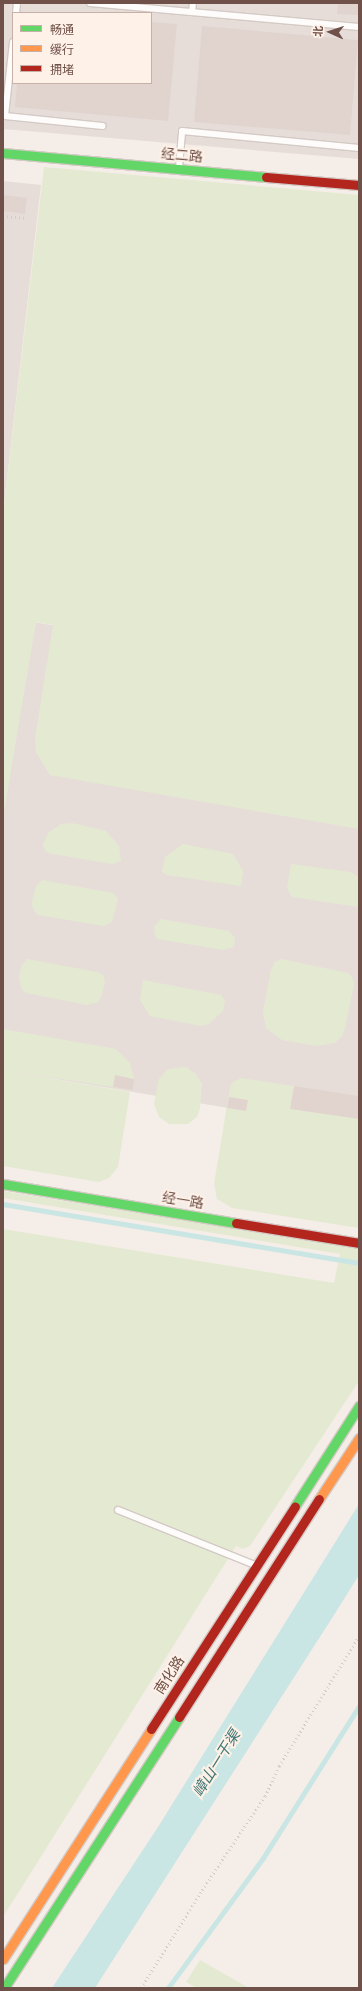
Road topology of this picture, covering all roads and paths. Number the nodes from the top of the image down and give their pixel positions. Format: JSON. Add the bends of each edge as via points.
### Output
{"nodes":[{"id":1,"x":90,"y":3,"type":"edge"},
{"id":2,"x":193,"y":3,"type":"edge"},
{"id":3,"x":192,"y":12,"type":"junction"},
{"id":4,"x":359,"y":27,"type":"edge"},
{"id":5,"x":12,"y":51,"type":"edge"},
{"id":6,"x":102,"y":126,"type":"dead end"},
{"id":7,"x":359,"y":148,"type":"edge"},
{"id":8,"x":3,"y":153,"type":"edge"},
{"id":9,"x":178,"y":169,"type":"junction"},
{"id":10,"x":359,"y":185,"type":"edge"},
{"id":11,"x":3,"y":216,"type":"edge"},
{"id":12,"x":27,"y":218,"type":"dead end"},
{"id":13,"x":3,"y":1184,"type":"edge"},
{"id":14,"x":359,"y":1243,"type":"edge"},
{"id":15,"x":359,"y":1406,"type":"edge"},
{"id":16,"x":359,"y":1438,"type":"edge"},
{"id":17,"x":118,"y":1510,"type":"dead end"},
{"id":18,"x":256,"y":1566,"type":"junction"},
{"id":19,"x":359,"y":1636,"type":"edge"},
{"id":20,"x":3,"y":1959,"type":"edge"},
{"id":21,"x":4,"y":1988,"type":"edge"},
{"id":22,"x":141,"y":1988,"type":"edge"}],
"edges":[{"from":1,"to":3,"type":"lane"},
{"from":2,"to":3,"type":"lane"},
{"from":3,"to":4,"type":"lane"},
{"from":5,"to":6,"type":"lane","via":[[5,116]]},
{"from":7,"to":9,"type":"lane","via":[[182,131]]},
{"from":8,"to":9,"type":"main road","name":"经二路"},
{"from":9,"to":10,"type":"main road","name":"经二路"},
{"from":11,"to":12,"type":"path"},
{"from":13,"to":14,"type":"main road","name":"经一路"},
{"from":15,"to":18,"type":"main road","name":"南化路"},
{"from":16,"to":21,"type":"main road"},
{"from":17,"to":18,"type":"lane"},
{"from":18,"to":20,"type":"main road","name":"南化路"},
{"from":19,"to":22,"type":"path","via":[[279,1766],[265,1796]]}]}
